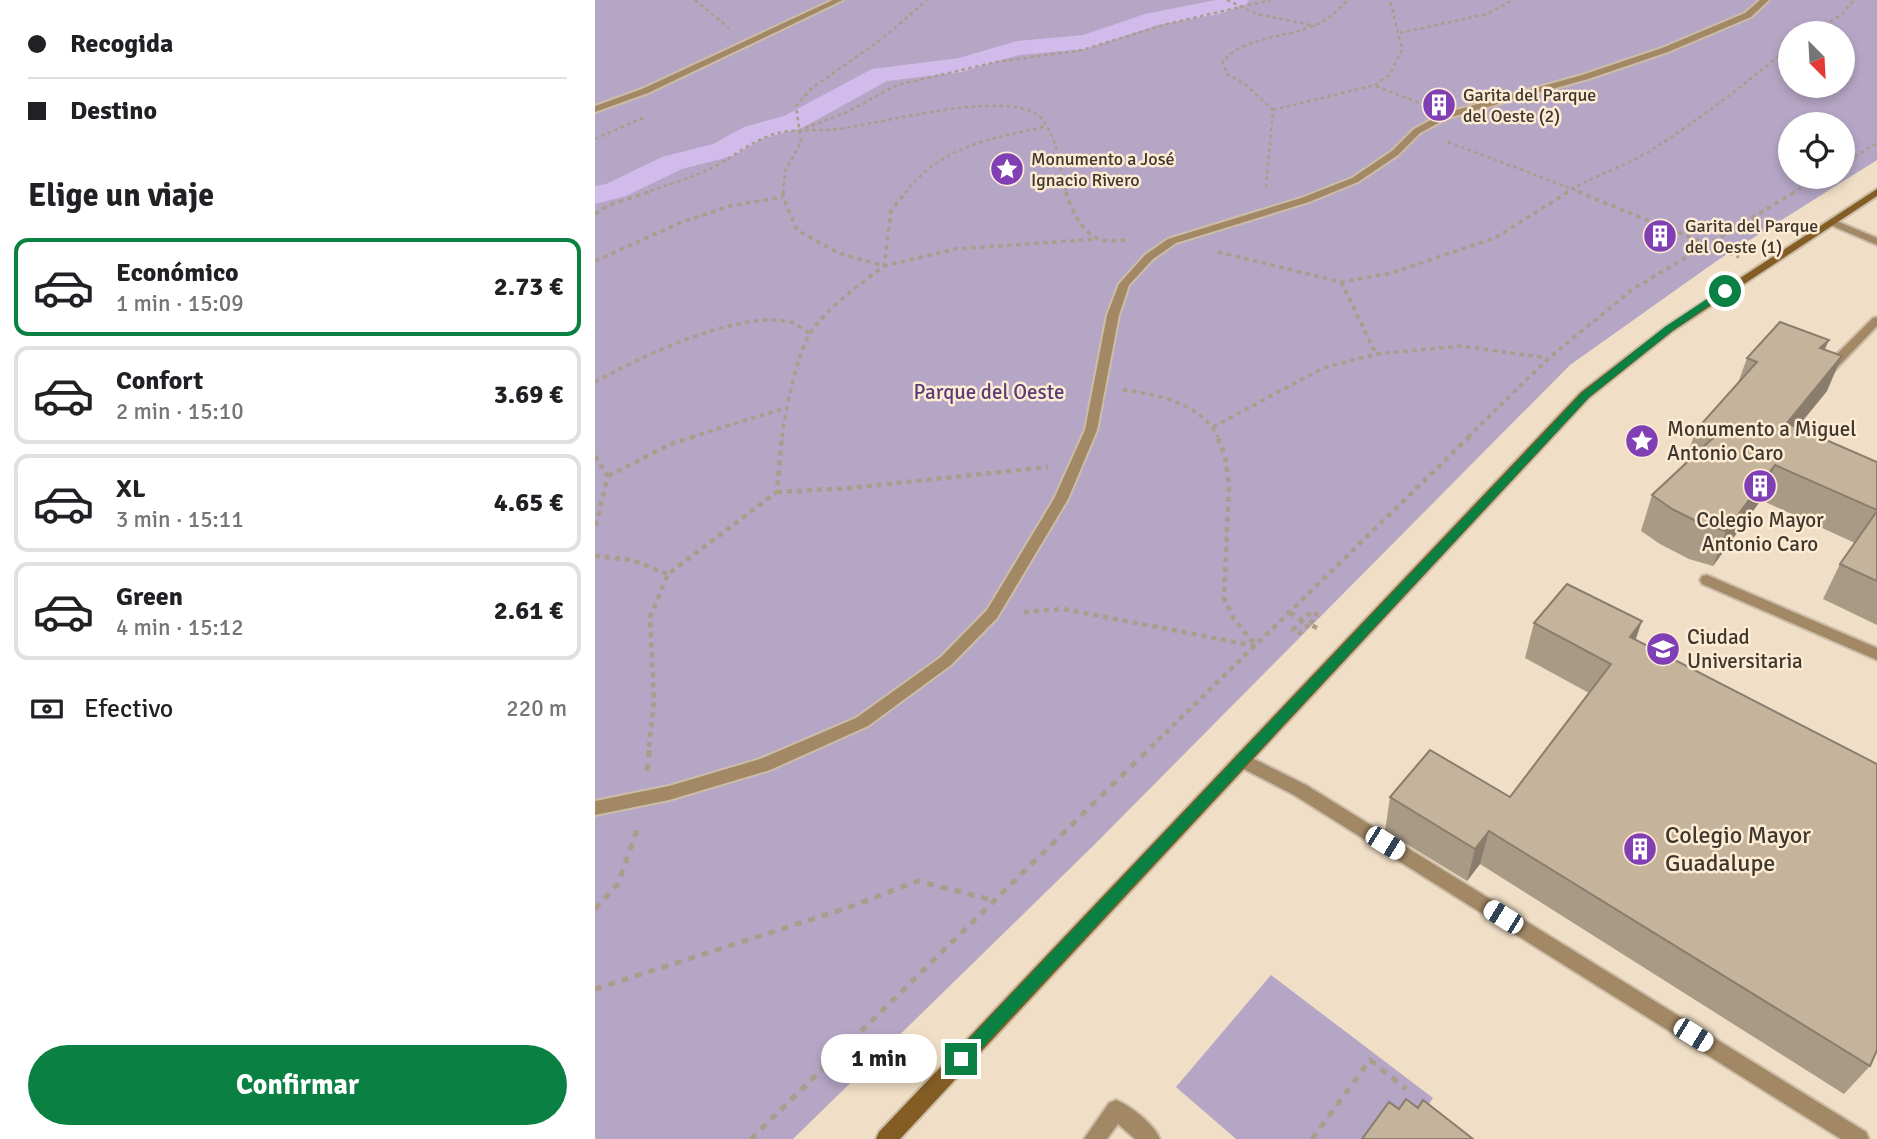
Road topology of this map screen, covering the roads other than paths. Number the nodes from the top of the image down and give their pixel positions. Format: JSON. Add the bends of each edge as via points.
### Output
{"nodes":[{"id":1,"x":839,"y":0,"type":"edge"},
{"id":2,"x":1765,"y":0,"type":"edge"},
{"id":3,"x":595,"y":108,"type":"edge"},
{"id":4,"x":1877,"y":192,"type":"edge"},
{"id":5,"x":1832,"y":222,"type":"junction"},
{"id":6,"x":1877,"y":242,"type":"edge"},
{"id":7,"x":1877,"y":320,"type":"edge"},
{"id":8,"x":1822,"y":376,"type":"edge"},
{"id":9,"x":1707,"y":580,"type":"dead end"},
{"id":10,"x":1877,"y":654,"type":"edge"},
{"id":11,"x":1242,"y":760,"type":"junction"},
{"id":12,"x":595,"y":808,"type":"edge"},
{"id":13,"x":886,"y":1139,"type":"edge"},
{"id":14,"x":1094,"y":1139,"type":"edge"},
{"id":15,"x":1150,"y":1139,"type":"edge"},
{"id":16,"x":1859,"y":1139,"type":"edge"}],
"edges":[{"from":1,"to":3,"type":"street","via":[[645,91]]},
{"from":2,"to":12,"type":"street","via":[[1748,15],[1665,50],[1445,116],[1417,131],[1395,153],[1355,180],[1172,241],[1124,284],[1113,315],[1091,430],[1061,499],[992,614],[946,661],[862,722],[764,765]]},
{"from":4,"to":5,"type":"main road"},
{"from":5,"to":6,"type":"street"},
{"from":5,"to":11,"type":"main road","via":[[1669,329],[1585,395]]},
{"from":7,"to":8,"type":"street"},
{"from":9,"to":10,"type":"street"},
{"from":11,"to":13,"type":"main road"},
{"from":11,"to":16,"type":"street","via":[[1300,790]]},
{"from":14,"to":15,"type":"street","via":[[1117,1110]]}]}
